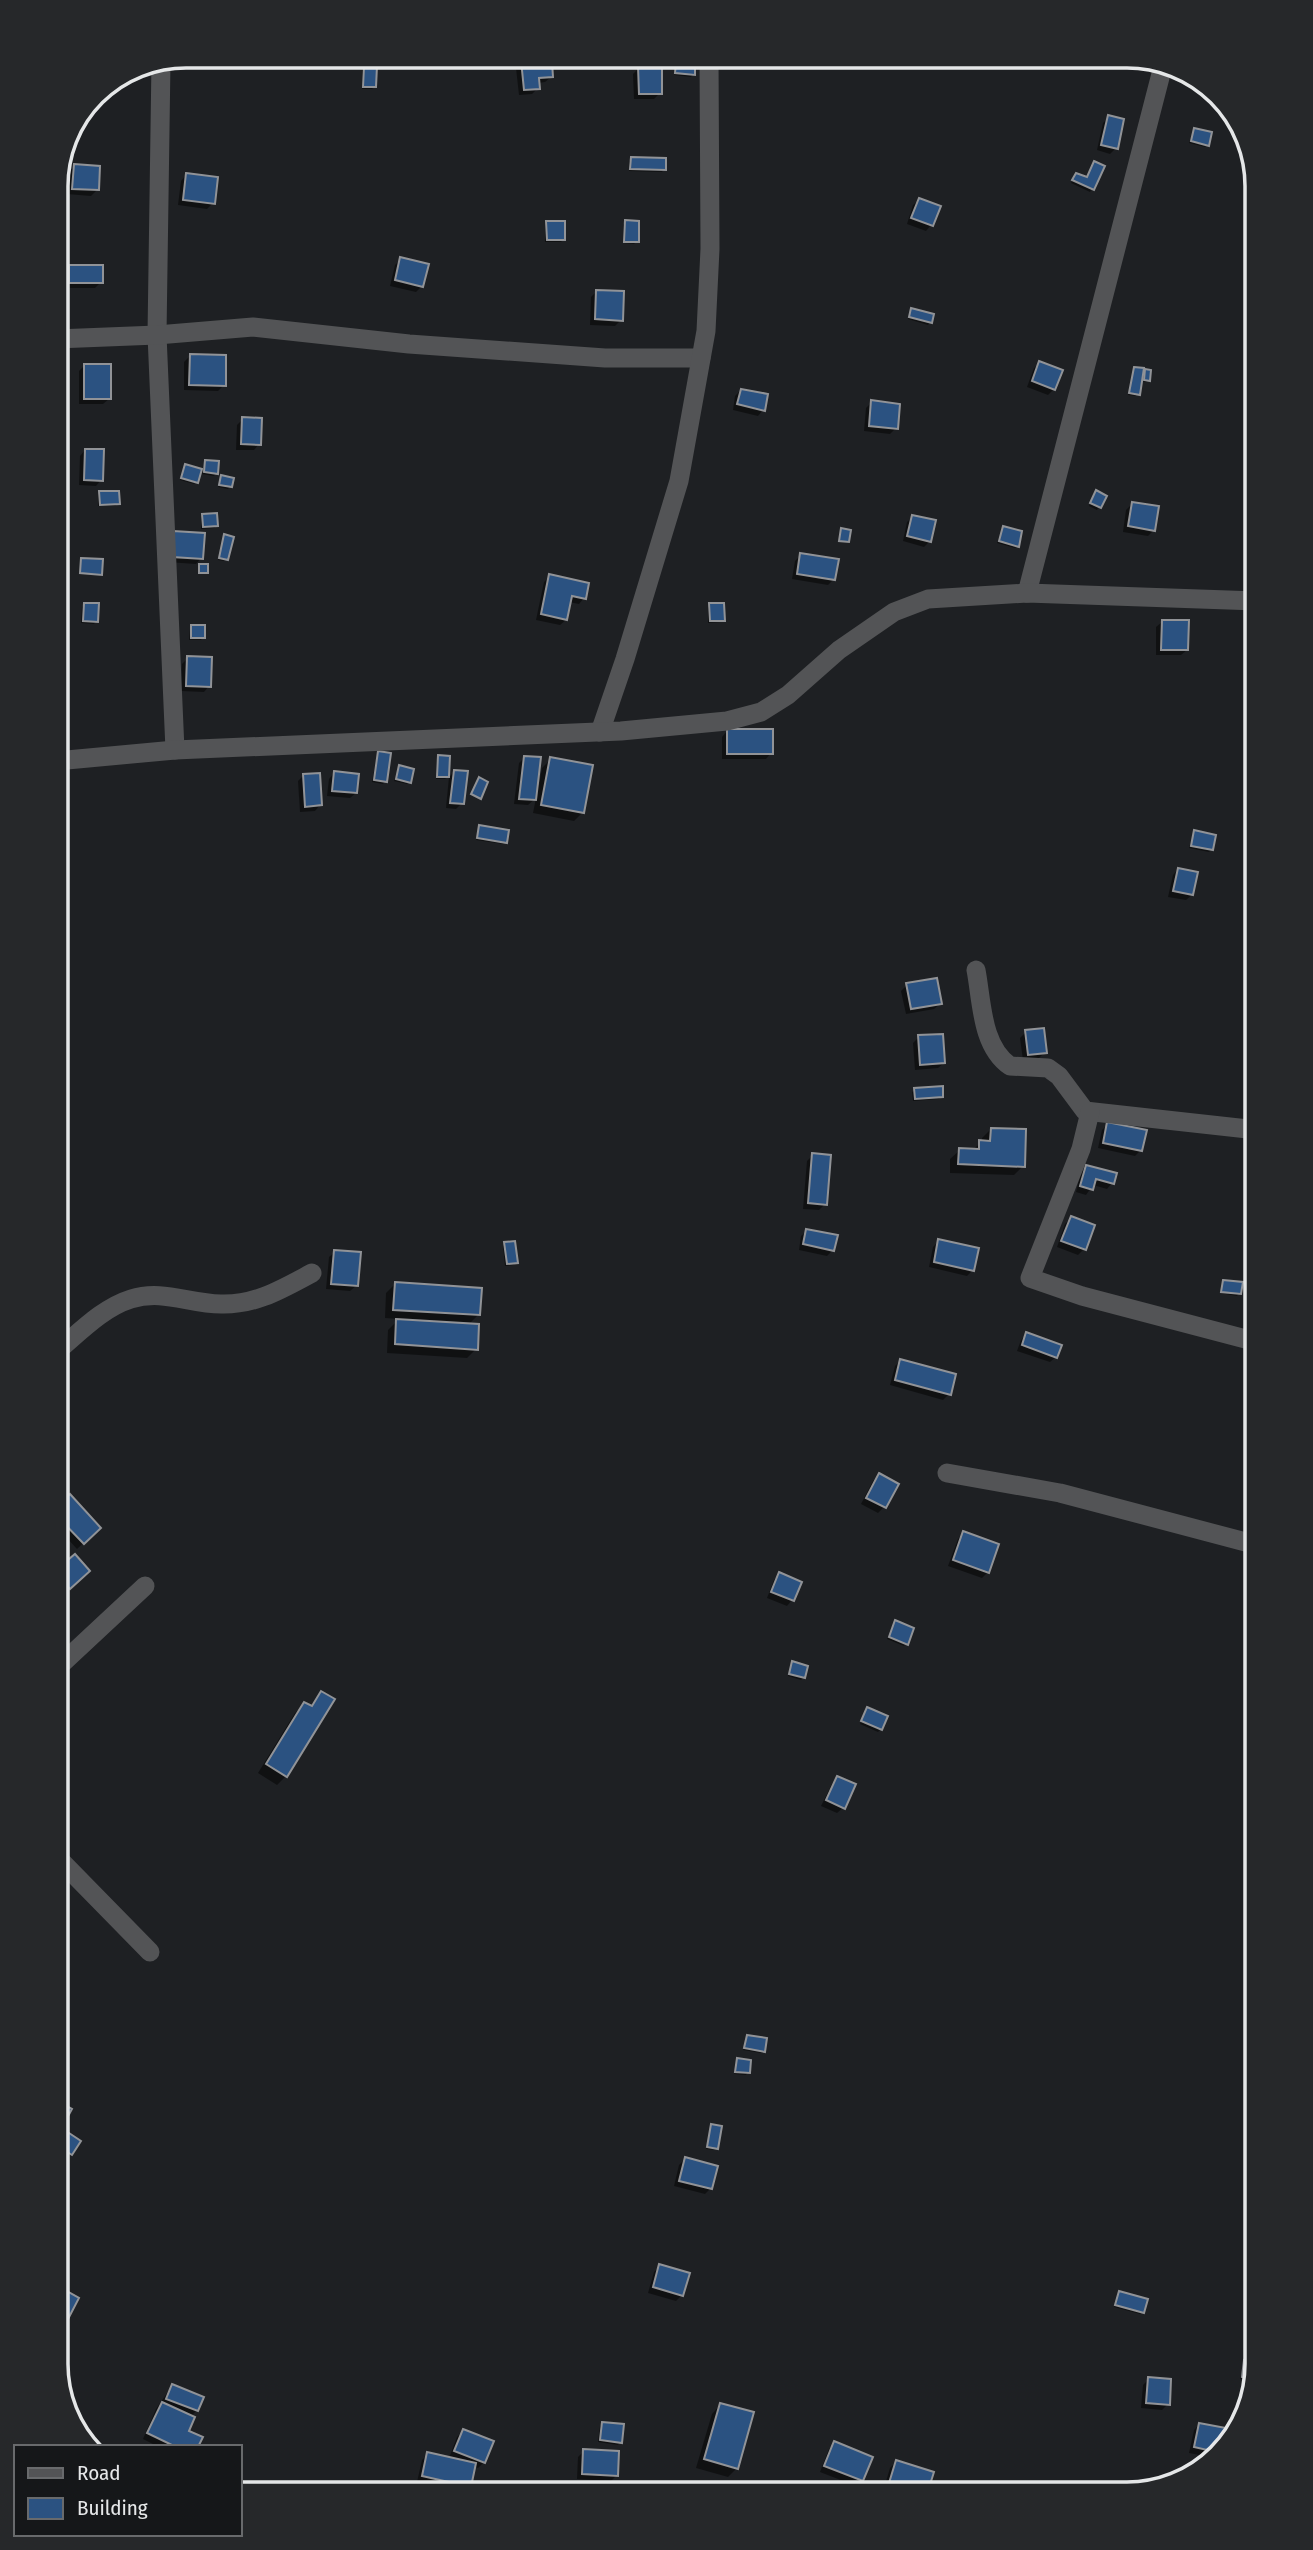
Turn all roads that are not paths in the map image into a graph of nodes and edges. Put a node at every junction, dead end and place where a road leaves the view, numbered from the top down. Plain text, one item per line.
1 (709, 69) edge
2 (161, 71) edge
3 (1161, 73) edge
4 (157, 335) junction
5 (69, 338) edge
6 (701, 358) junction
7 (1027, 593) junction
8 (1245, 601) edge
9 (600, 732) junction
10 (175, 750) junction
11 (69, 760) edge
12 (976, 970) dead end
13 (1090, 1112) junction
14 (1245, 1129) edge
15 (312, 1273) dead end
16 (1245, 1339) edge
17 (68, 1342) edge
18 (947, 1473) dead end
19 (1245, 1542) edge
20 (145, 1586) dead end
21 (68, 1658) edge
22 (68, 1868) edge
23 (150, 1952) dead end

1 - 6 street
2 - 4 street
3 - 7 street
4 - 5 street
4 - 6 street
4 - 10 street
6 - 9 street
7 - 8 street
7 - 9 street
9 - 10 street
10 - 11 street
12 - 13 street
13 - 14 street
13 - 16 street
15 - 17 street
18 - 19 street
20 - 21 street
22 - 23 street

